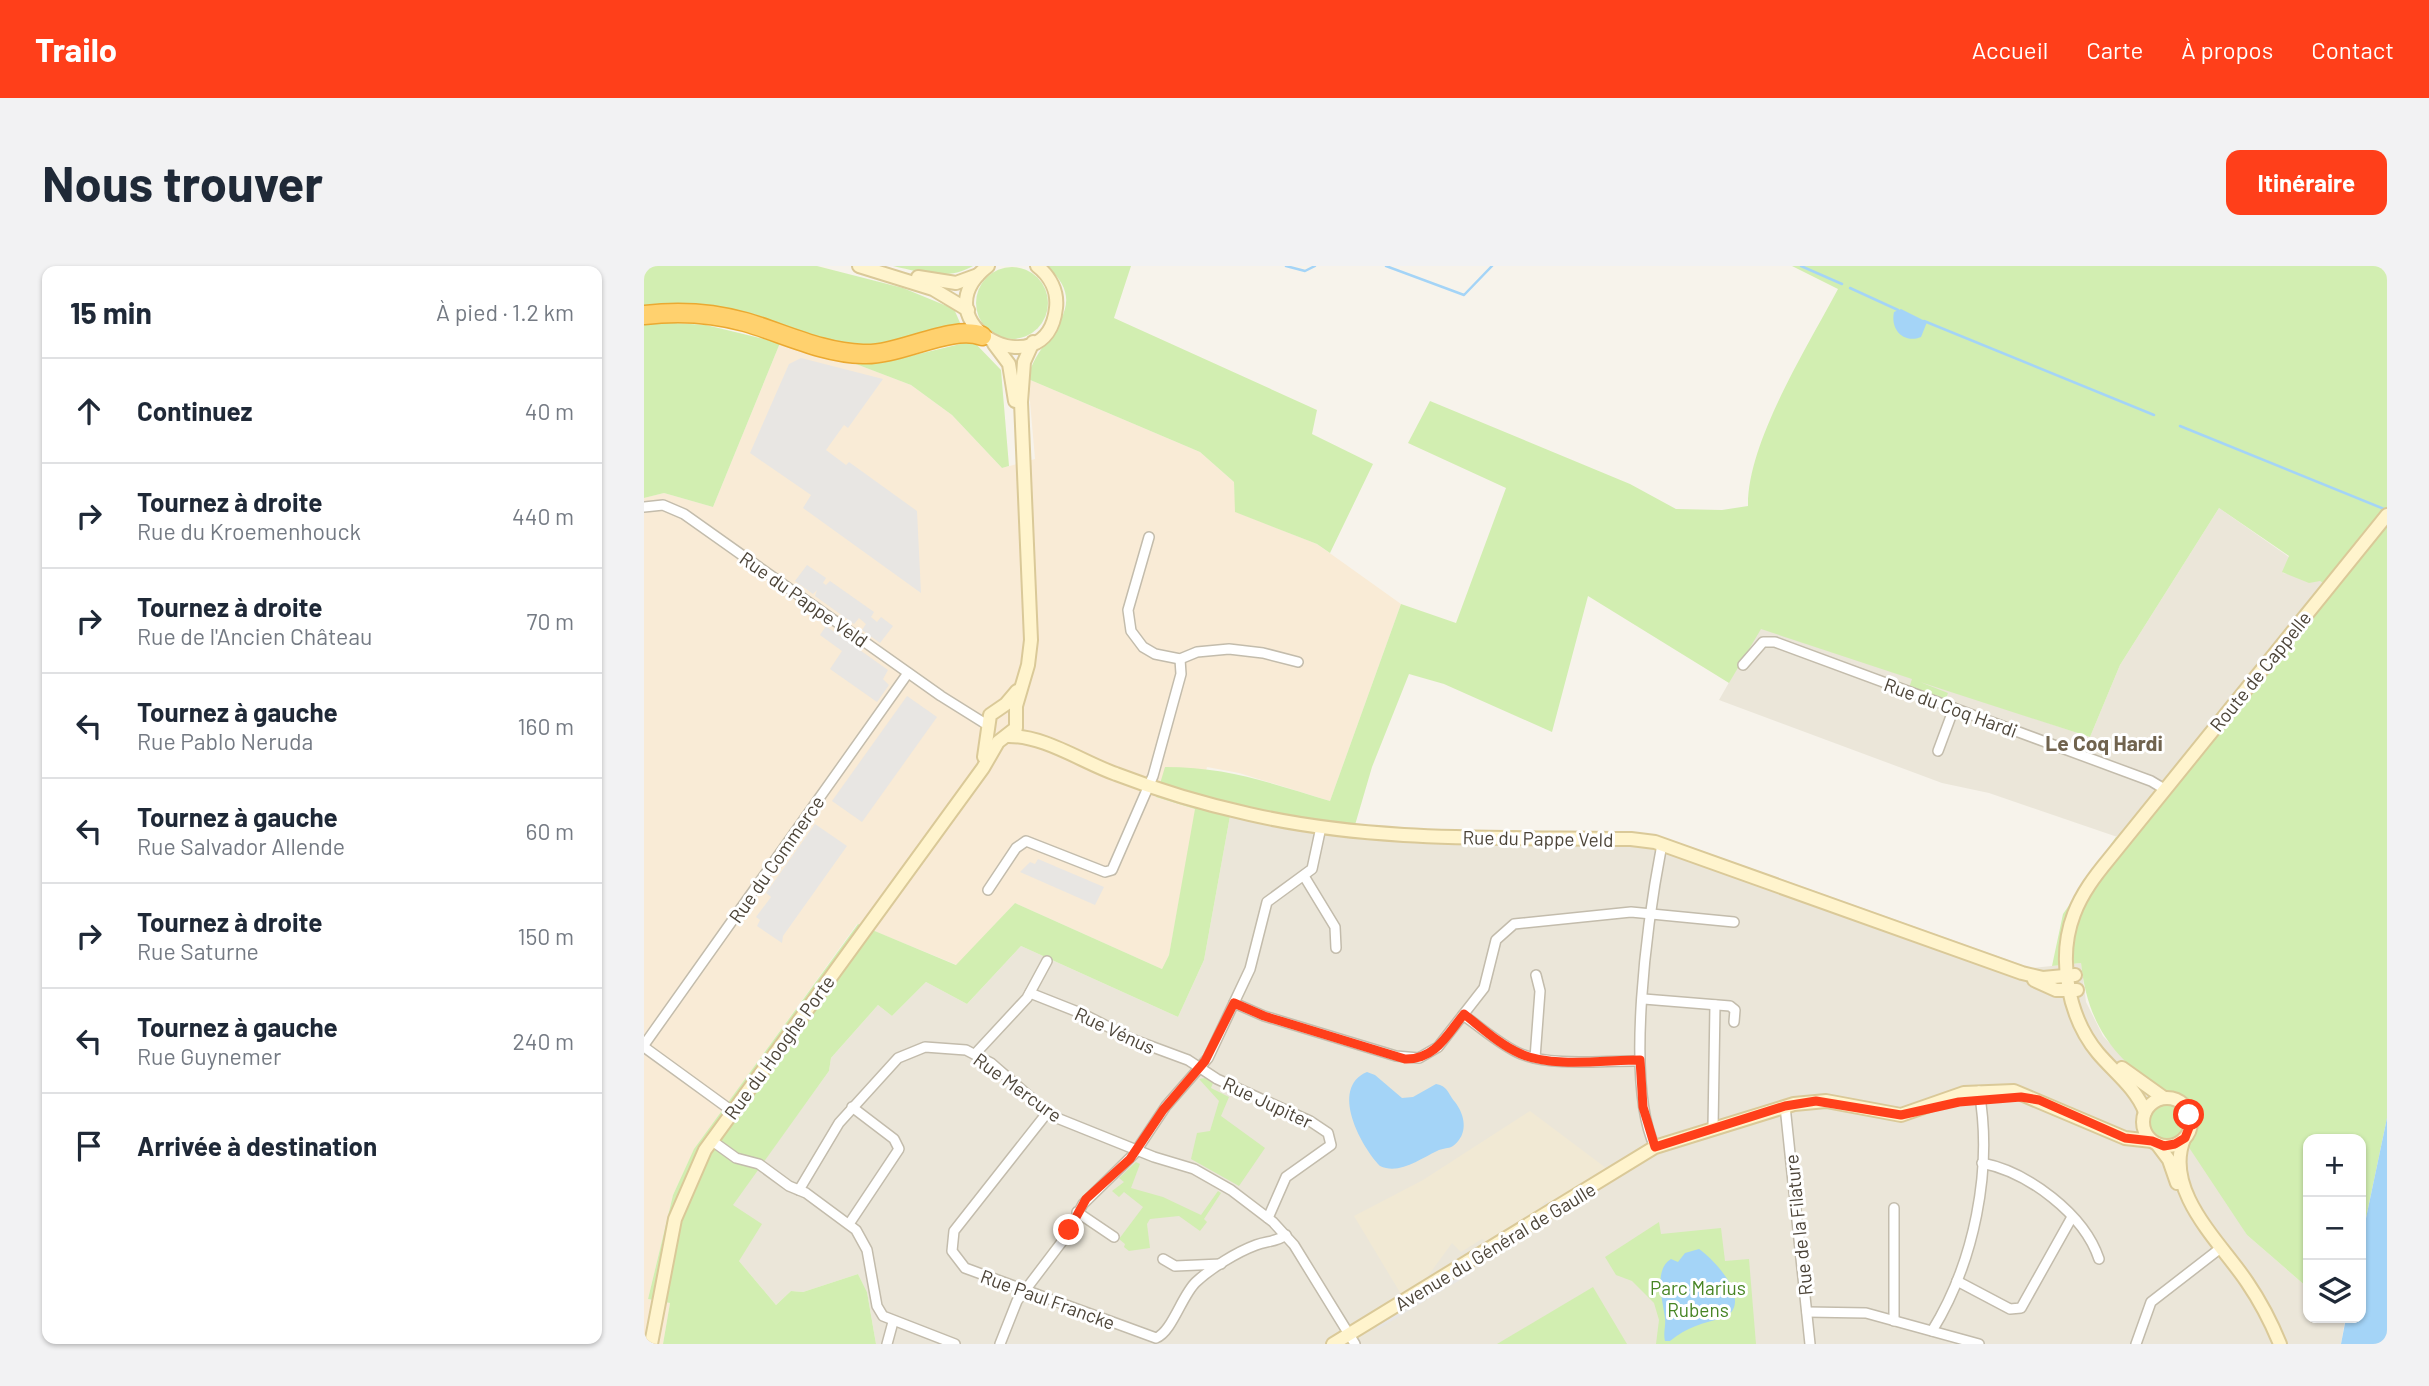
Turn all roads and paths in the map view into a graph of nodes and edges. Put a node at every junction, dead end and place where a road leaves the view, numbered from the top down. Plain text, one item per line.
1 (859, 266) edge
2 (1037, 266) edge
3 (876, 270) junction
4 (983, 271) edge
5 (968, 310) junction
6 (644, 315) edge
7 (988, 340) junction
8 (1033, 342) junction
9 (1021, 450) junction
10 (644, 507) edge
11 (2387, 515) edge
12 (1149, 537) dead end
13 (1180, 659) junction
14 (1298, 662) dead end
15 (1743, 665) dead end
16 (1027, 672) junction
17 (908, 673) junction
18 (959, 707) junction
19 (1954, 708) junction
20 (998, 709) junction
21 (1016, 719) junction
22 (989, 727) junction
23 (1005, 736) junction
24 (1045, 744) junction
25 (1938, 751) dead end
26 (972, 781) junction
27 (1149, 786) junction
28 (2165, 790) junction
29 (1321, 827) junction
30 (1662, 844) junction
31 (1304, 876) junction
32 (988, 890) dead end
33 (1651, 914) junction
34 (1734, 922) dead end
35 (1336, 948) dead end
36 (1047, 961) dead end
37 (2022, 973) junction
38 (1536, 975) dead end
39 (2071, 975) junction
40 (2073, 990) junction
41 (1030, 993) junction
42 (1644, 999) junction
43 (1234, 1003) junction
44 (1715, 1005) junction
45 (1464, 1014) junction
46 (1734, 1022) dead end
47 (644, 1046) edge
48 (975, 1054) junction
49 (1535, 1058) junction
50 (1640, 1060) junction
51 (1200, 1068) junction
52 (1979, 1095) junction
53 (2164, 1098) junction
54 (1785, 1106) junction
55 (852, 1107) junction
56 (732, 1111) junction
57 (1047, 1113) junction
58 (2144, 1117) junction
59 (1713, 1128) junction
60 (2105, 1128) junction
61 (711, 1139) junction
62 (2184, 1139) junction
63 (2155, 1143) junction
64 (1655, 1147) junction
65 (1137, 1150) junction
66 (1982, 1163) junction
67 (799, 1190) junction
68 (1894, 1208) dead end
69 (1077, 1212) junction
70 (2072, 1217) junction
71 (1268, 1218) junction
72 (849, 1224) junction
73 (2206, 1227) junction
74 (1286, 1235) junction
75 (1114, 1237) dead end
76 (2222, 1247) junction
77 (1163, 1259) dead end
78 (2099, 1259) dead end
79 (1223, 1264) junction
80 (1957, 1281) junction
81 (1024, 1290) junction
82 (1807, 1312) junction
83 (1895, 1321) junction
84 (892, 1322) junction
85 (1933, 1331) junction
86 (1352, 1339) edge
87 (651, 1344) edge
88 (887, 1344) edge
89 (955, 1344) edge
90 (1000, 1344) edge
91 (1333, 1344) edge
92 (1810, 1344) edge
93 (1979, 1344) edge
94 (2136, 1344) edge
95 (2280, 1344) edge

1 - 3 street
2 - 8 street
3 - 4 street
3 - 5 street
4 - 5 street
5 - 7 street
6 - 7 highway
7 - 8 street
7 - 9 street
8 - 9 street
9 - 16 street
10 - 17 street, Rue du Pappe Veld
11 - 28 street, Route de Cappelle
12 - 13 street
13 - 14 street
13 - 27 street
15 - 19 street, Rue du Coq Hardi
16 - 20 street
16 - 21 street
17 - 18 street, Rue du Pappe Veld
17 - 47 street, Rue du Commerce
18 - 20 street, Rue du Pappe Veld
18 - 22 street, Rue du Pappe Veld
19 - 25 street
19 - 28 street, Rue du Coq Hardi
20 - 21 street
20 - 22 street
21 - 23 street
21 - 24 street, Rue du Pappe Veld
22 - 23 street
22 - 26 street, Rue du Hooghe Porte
23 - 24 street, Rue du Pappe Veld
23 - 26 street, Rue du Hooghe Porte
24 - 27 street, Rue du Pappe Veld
26 - 56 street, Rue du Hooghe Porte
27 - 29 street, Rue du Pappe Veld
27 - 32 street
28 - 39 street, Route de Cappelle
29 - 30 street, Rue du Pappe Veld
29 - 31 street
30 - 33 street
30 - 37 street, Rue du Pappe Veld
31 - 35 street
31 - 43 street
33 - 34 street
33 - 42 street
33 - 45 street
36 - 41 street
37 - 39 street, Rue du Pappe Veld
37 - 40 street, Rue du Pappe Veld
38 - 49 street
39 - 40 street, Route de Cappelle
40 - 53 street
40 - 58 street
41 - 48 street
41 - 51 street, Rue Vénus
42 - 44 street
42 - 50 street
43 - 45 street
43 - 51 street
44 - 46 street
44 - 59 street
45 - 49 street
47 - 56 street
48 - 55 street, Rue Mercure
48 - 57 street, Rue Mercure
49 - 50 street
50 - 64 street
51 - 65 street
51 - 71 street, Rue Jupiter
52 - 54 street, Avenue du Général de Gaulle
52 - 60 street, Avenue du Général de Gaulle
52 - 66 street
53 - 58 street
53 - 62 street
54 - 59 street, Avenue du Général de Gaulle
54 - 82 street, Rue de la Filature
55 - 67 street, Rue Mercure
55 - 72 street
56 - 61 street, Rue du Hooghe Porte
57 - 65 street, Rue Mercure
57 - 81 street, Rue Paul Francke
58 - 60 street
58 - 63 street
59 - 64 street, Avenue du Général de Gaulle
60 - 63 street, Avenue du Général de Gaulle
61 - 67 street
61 - 87 street, Rue du Hooghe Porte
62 - 63 street
62 - 73 street
63 - 73 street
64 - 86 street, Avenue du Général de Gaulle
65 - 69 street
65 - 71 street, Rue Mercure
66 - 70 street
66 - 80 street
67 - 72 street
68 - 83 street
69 - 75 street
69 - 81 street
70 - 78 street
70 - 80 street
71 - 74 street, Rue Mercure
72 - 84 street
73 - 76 street
74 - 79 street
74 - 86 street, Rue Mercure
76 - 94 street
76 - 95 street
77 - 79 street
79 - 81 street, Rue Paul Francke
80 - 85 street
81 - 90 street
82 - 83 street
82 - 92 street, Rue de la Filature
83 - 85 street
84 - 88 street
84 - 89 street
85 - 93 street
86 - 91 street, Avenue du Général de Gaulle

